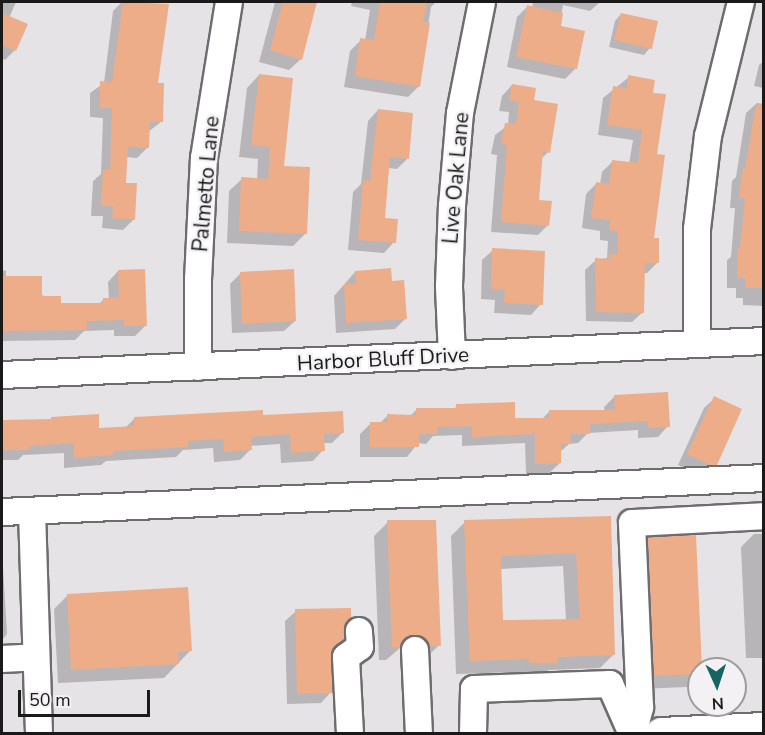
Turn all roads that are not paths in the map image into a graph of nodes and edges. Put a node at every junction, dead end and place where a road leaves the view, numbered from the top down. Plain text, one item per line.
1 (229, 2) edge
2 (482, 2) edge
3 (741, 2) edge
4 (764, 342) edge
5 (697, 344) junction
6 (452, 356) junction
7 (198, 367) junction
8 (2, 375) edge
9 (764, 478) edge
10 (32, 511) junction
11 (2, 512) edge
12 (764, 516) edge
13 (359, 631) dead end
14 (415, 650) dead end
15 (36, 657) junction
16 (2, 659) edge
17 (764, 729) edge
18 (39, 734) edge
19 (350, 734) edge
20 (419, 734) edge
21 (473, 734) edge
22 (633, 734) edge
23 (661, 734) edge

1 - 7 street, Palmetto Lane
2 - 6 street, Live Oak Lane
3 - 5 street
4 - 5 street, Harbor Bluff Drive
5 - 6 street, Harbor Bluff Drive
6 - 7 street, Harbor Bluff Drive
7 - 8 street, Harbor Bluff Drive
9 - 10 street
10 - 11 street
10 - 15 street
12 - 22 street
13 - 19 street
14 - 20 street
15 - 16 street
15 - 18 street
17 - 23 main road
21 - 22 street

